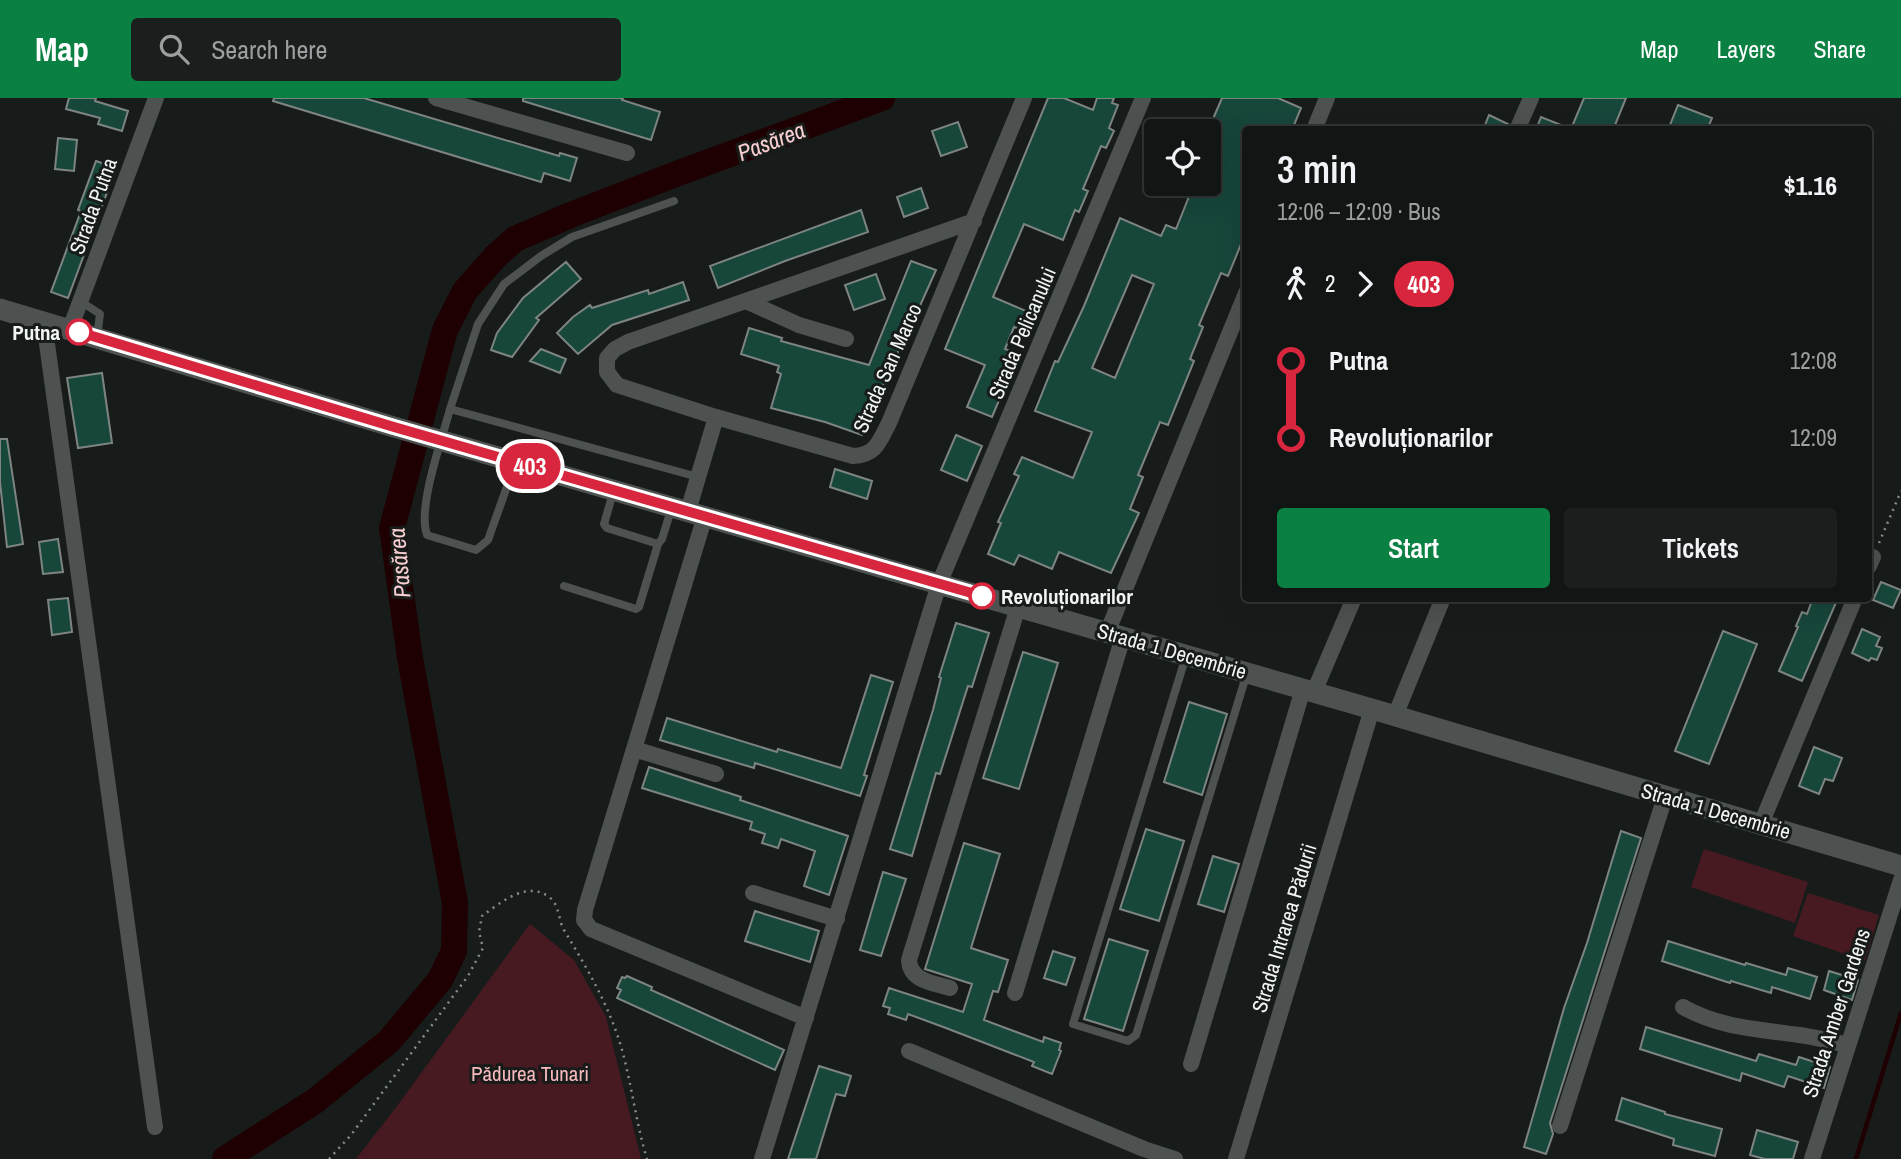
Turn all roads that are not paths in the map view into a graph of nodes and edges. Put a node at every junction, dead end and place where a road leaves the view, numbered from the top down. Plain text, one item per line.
1 (436, 98) edge
2 (1024, 98) edge
3 (1143, 98) edge
4 (1327, 98) edge
5 (1531, 98) edge
6 (151, 99) edge
7 (1316, 126) edge
8 (1519, 126) edge
9 (627, 153) dead end
10 (674, 201) dead end
11 (974, 221) junction
12 (80, 301) junction
13 (748, 302) junction
14 (1242, 303) edge
15 (0, 309) edge
16 (44, 322) junction
17 (70, 329) junction
18 (97, 337) junction
19 (846, 339) dead end
20 (450, 409) junction
21 (716, 417) junction
22 (442, 440) junction
23 (516, 461) junction
24 (698, 477) junction
25 (614, 490) junction
26 (689, 511) junction
27 (658, 544) junction
28 (939, 583) junction
29 (564, 586) dead end
30 (1352, 602) edge
31 (1441, 602) edge
32 (1853, 602) edge
33 (1018, 607) junction
34 (1115, 635) junction
35 (1186, 656) junction
36 (1247, 673) junction
37 (1308, 691) junction
38 (1372, 709) junction
39 (1395, 716) junction
40 (634, 749) junction
41 (716, 774) dead end
42 (1665, 797) junction
43 (1761, 824) junction
44 (1901, 866) edge
45 (1901, 880) edge
46 (752, 893) dead end
47 (837, 919) junction
48 (950, 988) dead end
49 (1015, 993) dead end
50 (1683, 1007) dead end
51 (806, 1018) junction
52 (1847, 1045) junction
53 (909, 1051) dead end
54 (1191, 1064) dead end
55 (1560, 1126) dead end
56 (155, 1127) dead end
57 (762, 1159) edge
58 (1175, 1159) edge
59 (1236, 1159) edge
60 (1812, 1159) edge

1 - 9 street
2 - 11 street, Strada San Marco
3 - 28 street, Strada Pelicanului
4 - 7 street
5 - 8 street
6 - 12 street, Strada Putna
10 - 20 lane
11 - 13 street
11 - 21 street, Strada San Marco
12 - 17 street, Strada Putna
12 - 18 lane
13 - 19 street
13 - 21 street
14 - 34 street
15 - 16 main road, Strada 1 Decembrie
16 - 17 main road, Strada 1 Decembrie
16 - 56 street
17 - 18 main road, Strada 1 Decembrie
18 - 22 main road, Strada 1 Decembrie
20 - 22 lane
20 - 24 lane
21 - 24 street
22 - 23 main road, Strada 1 Decembrie
22 - 23 lane
23 - 25 main road, Strada 1 Decembrie
24 - 26 street
25 - 26 main road, Strada 1 Decembrie
25 - 27 lane
26 - 27 lane
26 - 28 main road, Strada 1 Decembrie
26 - 40 street
27 - 29 lane
28 - 33 main road, Strada 1 Decembrie
28 - 47 street, Strada Pelicanului
30 - 37 street
31 - 39 street
32 - 43 street
33 - 34 main road, Strada 1 Decembrie
33 - 48 street
34 - 35 main road, Strada 1 Decembrie
34 - 49 street
35 - 36 main road, Strada 1 Decembrie
35 - 36 lane
36 - 37 main road, Strada 1 Decembrie
37 - 38 main road, Strada 1 Decembrie
37 - 54 street
38 - 39 main road, Strada 1 Decembrie
38 - 59 street, Strada Intrarea Pădurii
39 - 42 main road, Strada 1 Decembrie
40 - 41 street
40 - 51 street
42 - 43 main road, Strada 1 Decembrie
42 - 55 street
43 - 44 main road, Strada 1 Decembrie
45 - 52 street, Strada Amber Gardens
46 - 47 street
47 - 51 street, Strada Pelicanului
50 - 52 street
51 - 57 street, Strada Pelicanului
52 - 60 street, Strada Amber Gardens
53 - 58 street

